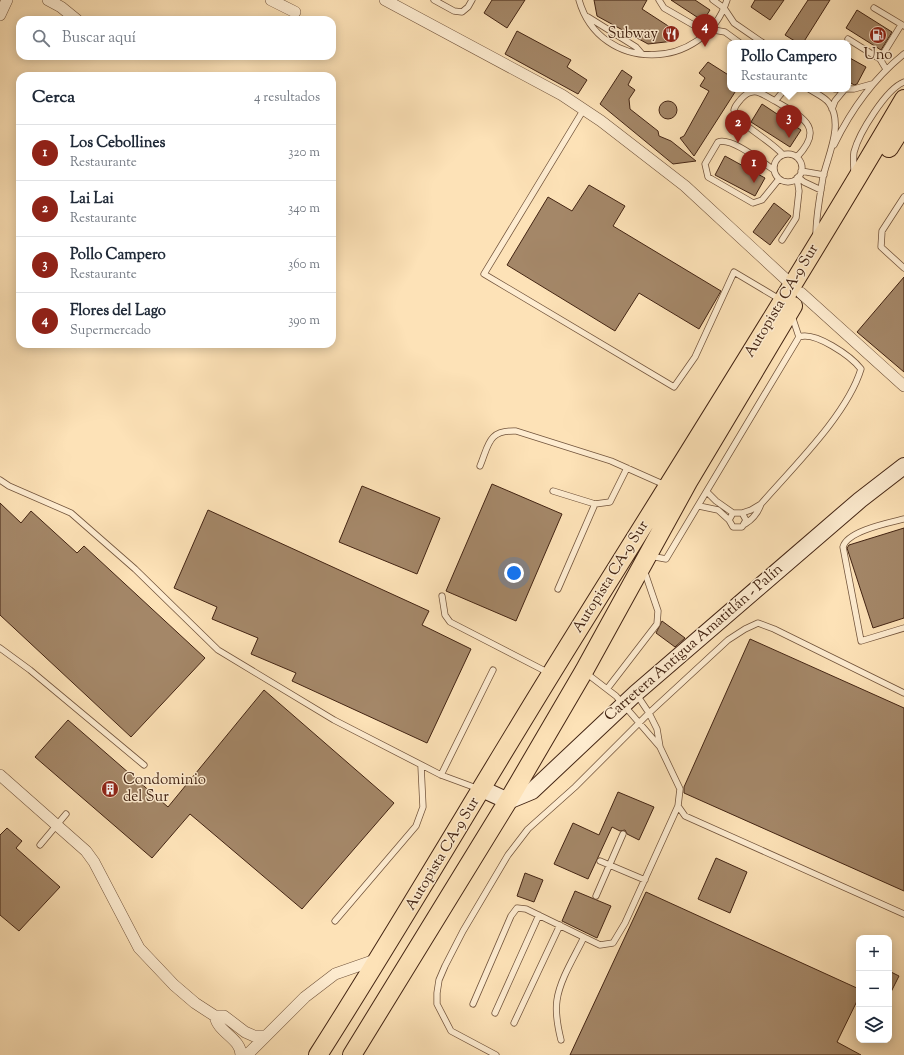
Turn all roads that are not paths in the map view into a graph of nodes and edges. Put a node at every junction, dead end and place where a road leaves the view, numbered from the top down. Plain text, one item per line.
1 (7, 0) edge
2 (48, 0) edge
3 (271, 0) edge
4 (385, 0) edge
5 (434, 0) edge
6 (472, 0) edge
7 (579, 0) edge
8 (659, 0) edge
9 (713, 0) edge
10 (726, 0) edge
11 (63, 4) edge
12 (724, 8) junction
13 (874, 8) dead end
14 (295, 12) dead end
15 (0, 15) edge
16 (74, 16) edge
17 (586, 16) junction
18 (902, 26) edge
19 (711, 29) junction
20 (848, 38) dead end
21 (736, 40) edge
22 (759, 40) edge
23 (642, 54) junction
24 (904, 54) edge
25 (880, 59) junction
26 (886, 69) junction
27 (904, 82) edge
28 (872, 84) junction
29 (851, 88) edge
30 (748, 92) edge
31 (756, 92) edge
32 (782, 92) edge
33 (814, 92) edge
34 (842, 92) edge
35 (904, 99) edge
36 (775, 101) junction
37 (832, 109) junction
38 (584, 110) junction
39 (903, 128) edge
40 (831, 151) junction
41 (783, 155) junction
42 (797, 158) junction
43 (774, 170) junction
44 (801, 171) junction
45 (824, 175) junction
46 (779, 178) junction
47 (798, 178) junction
48 (854, 184) junction
49 (821, 190) junction
50 (903, 199) edge
51 (782, 240) dead end
52 (816, 244) junction
53 (904, 268) edge
54 (796, 289) junction
55 (786, 306) junction
56 (799, 337) junction
57 (904, 386) edge
58 (480, 466) dead end
59 (904, 466) edge
60 (627, 468) junction
61 (0, 480) edge
62 (667, 486) junction
63 (553, 491) dead end
64 (707, 492) junction
65 (594, 504) junction
66 (761, 504) junction
67 (698, 506) junction
68 (733, 513) junction
69 (742, 513) junction
70 (904, 519) edge
71 (729, 520) junction
72 (745, 524) junction
73 (645, 561) junction
74 (558, 589) dead end
75 (442, 596) dead end
76 (904, 628) edge
77 (0, 648) edge
78 (493, 670) dead end
79 (584, 671) junction
80 (551, 674) junction
81 (607, 688) junction
82 (636, 693) junction
83 (904, 693) edge
84 (623, 704) junction
85 (649, 712) junction
86 (638, 723) junction
87 (660, 747) junction
88 (144, 765) dead end
89 (421, 766) junction
90 (0, 775) edge
91 (441, 776) junction
92 (482, 789) junction
93 (508, 801) junction
94 (678, 806) junction
95 (66, 814) dead end
96 (57, 825) junction
97 (623, 834) dead end
98 (40, 845) dead end
99 (600, 861) dead end
100 (609, 865) junction
101 (645, 880) junction
102 (596, 896) dead end
103 (904, 914) edge
104 (539, 915) junction
105 (334, 922) dead end
106 (560, 925) junction
107 (584, 937) junction
108 (380, 958) junction
109 (473, 1004) dead end
110 (495, 1014) dead end
111 (215, 1016) junction
112 (514, 1023) dead end
113 (266, 1036) junction
114 (561, 1040) dead end
115 (241, 1055) edge
116 (247, 1055) edge
117 (318, 1055) edge
118 (352, 1055) edge
119 (496, 1055) edge

1 - 15 street
2 - 11 street
3 - 14 street
4 - 38 street
5 - 6 lane
7 - 17 lane
8 - 19 lane
9 - 12 lane
10 - 12 lane
11 - 16 street
12 - 19 lane
12 - 22 lane
13 - 18 lane
17 - 23 lane
17 - 23 lane
18 - 25 lane
19 - 21 lane
19 - 23 lane
20 - 25 lane
24 - 26 lane
25 - 26 lane
26 - 28 lane
27 - 48 lane
28 - 29 lane
28 - 40 lane
30 - 41 lane
31 - 36 lane
32 - 36 lane
33 - 37 lane
34 - 37 lane
35 - 48 highway, Autopista CA-9 Sur
36 - 42 lane
37 - 40 lane
38 - 54 street
38 - 55 lane
39 - 54 highway, Autopista CA-9 Sur
40 - 45 lane
41 - 42 lane
41 - 43 lane
42 - 44 lane
43 - 46 lane
43 - 46 lane
44 - 45 lane
44 - 47 lane
45 - 49 lane
46 - 47 lane
47 - 49 lane
47 - 51 lane
48 - 52 highway, Autopista CA-9 Sur
49 - 52 lane
50 - 53 lane
52 - 54 highway, Autopista CA-9 Sur
54 - 55 highway, Autopista CA-9 Sur
54 - 57 street
55 - 56 lane
55 - 62 highway, Autopista CA-9 Sur
55 - 73 highway, Autopista CA-9 Sur
56 - 64 lane
56 - 66 lane
58 - 60 lane
59 - 82 main road, Carretera Antigua Amatitlán - Palín
60 - 62 lane
60 - 65 lane
61 - 89 lane
62 - 80 highway, Autopista CA-9 Sur
63 - 65 lane
64 - 67 lane
64 - 68 lane
65 - 74 lane
66 - 69 lane
66 - 72 lane
67 - 71 lane
67 - 73 lane
68 - 69 lane
68 - 71 lane
69 - 72 lane
70 - 76 lane
71 - 72 lane
73 - 79 highway, Autopista CA-9 Sur
73 - 81 lane
75 - 80 lane
77 - 88 lane
78 - 91 lane
79 - 81 lane
79 - 93 highway, Autopista CA-9 Sur
80 - 92 highway, Autopista CA-9 Sur
81 - 84 lane
82 - 84 main road, Carretera Antigua Amatitlán - Palín
82 - 85 lane
83 - 85 lane
84 - 86 lane
84 - 93 main road, Carretera Antigua Amatitlán - Palín
85 - 86 lane
85 - 87 lane
86 - 87 lane
86 - 119 lane
87 - 94 lane
89 - 91 lane
89 - 105 lane
90 - 96 street
91 - 92 lane
92 - 93 main road
92 - 108 highway, Autopista CA-9 Sur
93 - 118 highway, Autopista CA-9 Sur
94 - 101 lane
94 - 103 lane
95 - 96 lane
96 - 98 lane
96 - 111 street
97 - 100 lane
99 - 100 lane
100 - 101 lane
100 - 102 lane
101 - 107 lane
104 - 106 lane
104 - 109 lane
104 - 110 lane
106 - 107 lane
106 - 112 lane
107 - 114 lane
108 - 113 street
108 - 117 highway, Autopista CA-9 Sur
111 - 113 street
111 - 115 street
113 - 116 street

